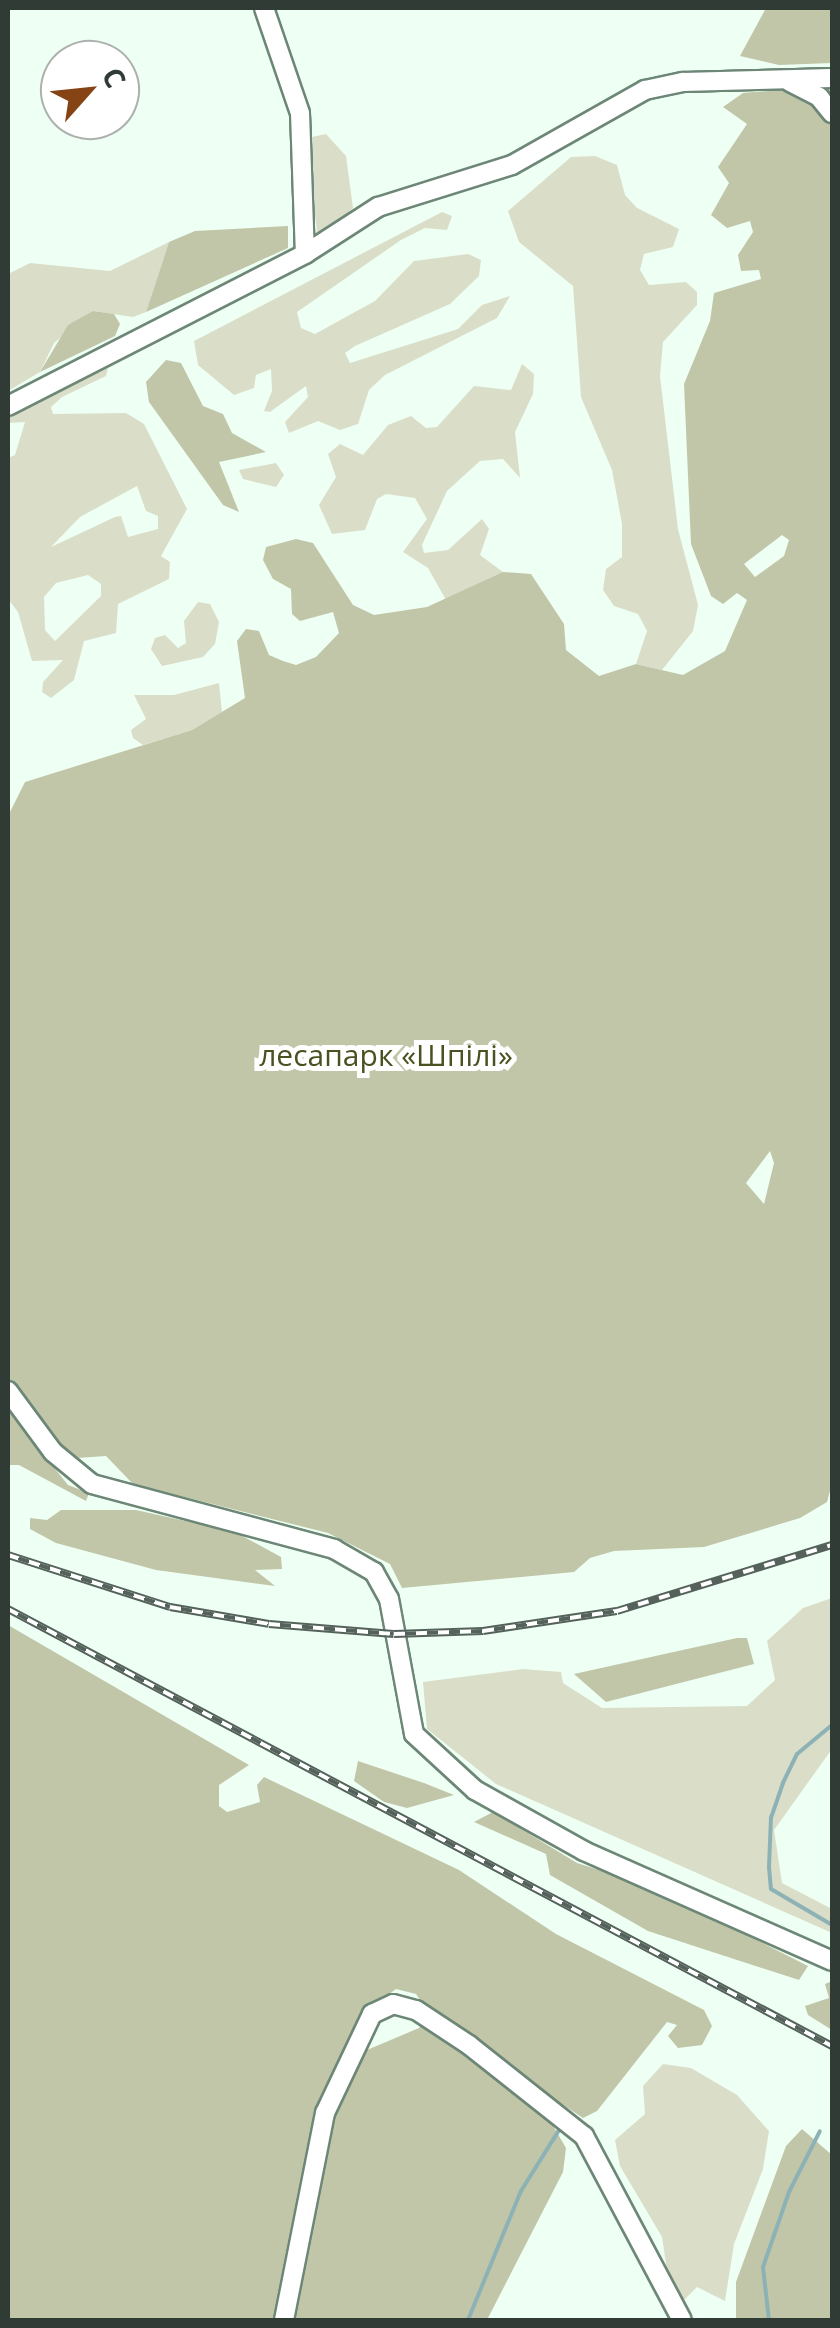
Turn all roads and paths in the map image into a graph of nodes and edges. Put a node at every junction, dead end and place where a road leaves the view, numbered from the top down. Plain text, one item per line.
1 (264, 8) edge
2 (832, 78) edge
3 (790, 82) junction
4 (832, 113) edge
5 (305, 254) junction
6 (8, 406) edge
7 (8, 1391) edge
8 (832, 1961) edge
9 (284, 2320) edge
10 (682, 2320) edge

1 - 5 street
2 - 3 street
3 - 4 street
3 - 5 street
5 - 6 street
7 - 8 street
9 - 10 street

